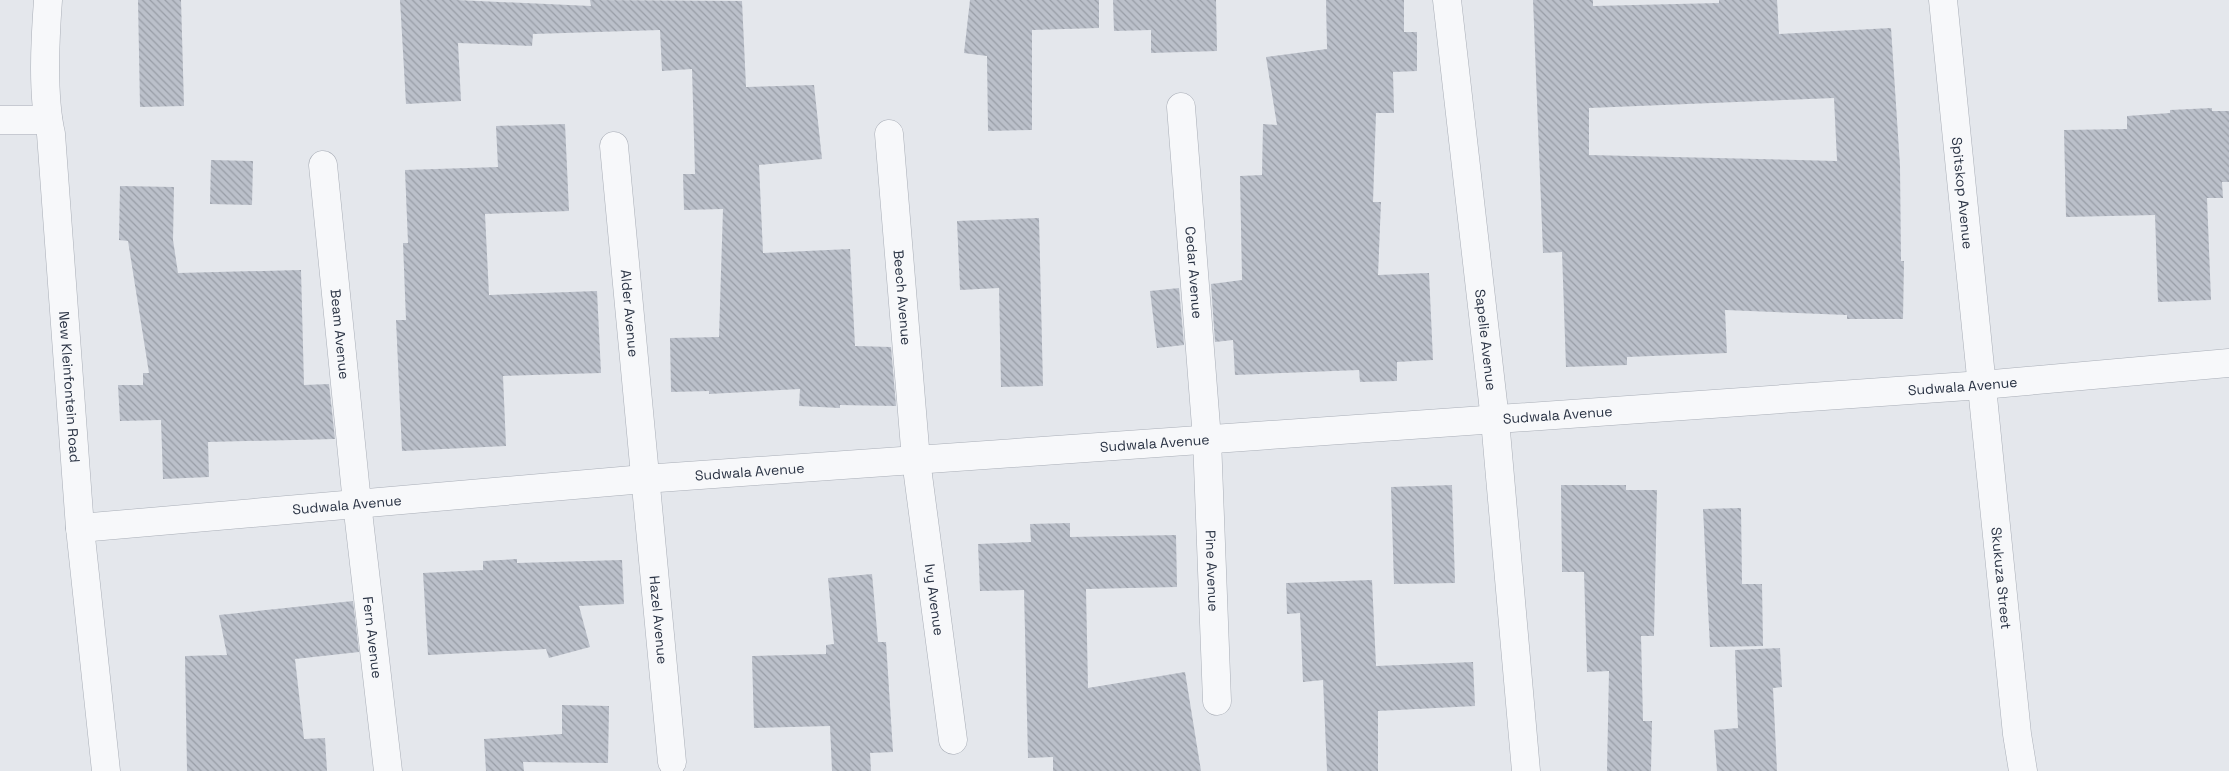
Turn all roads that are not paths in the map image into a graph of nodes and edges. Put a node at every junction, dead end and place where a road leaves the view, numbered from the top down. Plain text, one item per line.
1 (48, 0) edge
2 (1448, 0) edge
3 (1943, 0) edge
4 (1181, 107) dead end
5 (0, 120) edge
6 (48, 120) junction
7 (889, 134) dead end
8 (614, 146) dead end
9 (324, 166) dead end
10 (2229, 363) edge
11 (1982, 386) junction
12 (1495, 420) junction
13 (1207, 440) junction
14 (916, 460) junction
15 (644, 479) junction
16 (357, 503) junction
17 (80, 528) junction
18 (1217, 701) dead end
19 (953, 740) dead end
20 (672, 762) dead end
21 (106, 771) edge
22 (388, 771) edge
23 (1526, 771) edge
24 (2023, 771) edge

1 - 6 street, New Kleinfontein Road
2 - 12 street, Sapelie Avenue
3 - 11 street, Spitskop Avenue
4 - 13 street, Cedar Avenue
5 - 6 street
6 - 17 street, New Kleinfontein Road
7 - 14 street, Beech Avenue
8 - 15 street, Alder Avenue
9 - 16 street, Beam Avenue
10 - 11 street, Sudwala Avenue
11 - 12 street, Sudwala Avenue
11 - 24 street, Skukuza Street
12 - 13 street, Sudwala Avenue
12 - 23 street, Sapelie Avenue
13 - 14 street, Sudwala Avenue
13 - 18 street, Pine Avenue
14 - 15 street, Sudwala Avenue
14 - 19 street, Ivy Avenue
15 - 16 street, Sudwala Avenue
15 - 20 street, Hazel Avenue
16 - 17 street, Sudwala Avenue
16 - 22 street, Fern Avenue
17 - 21 street, New Kleinfontein Road

